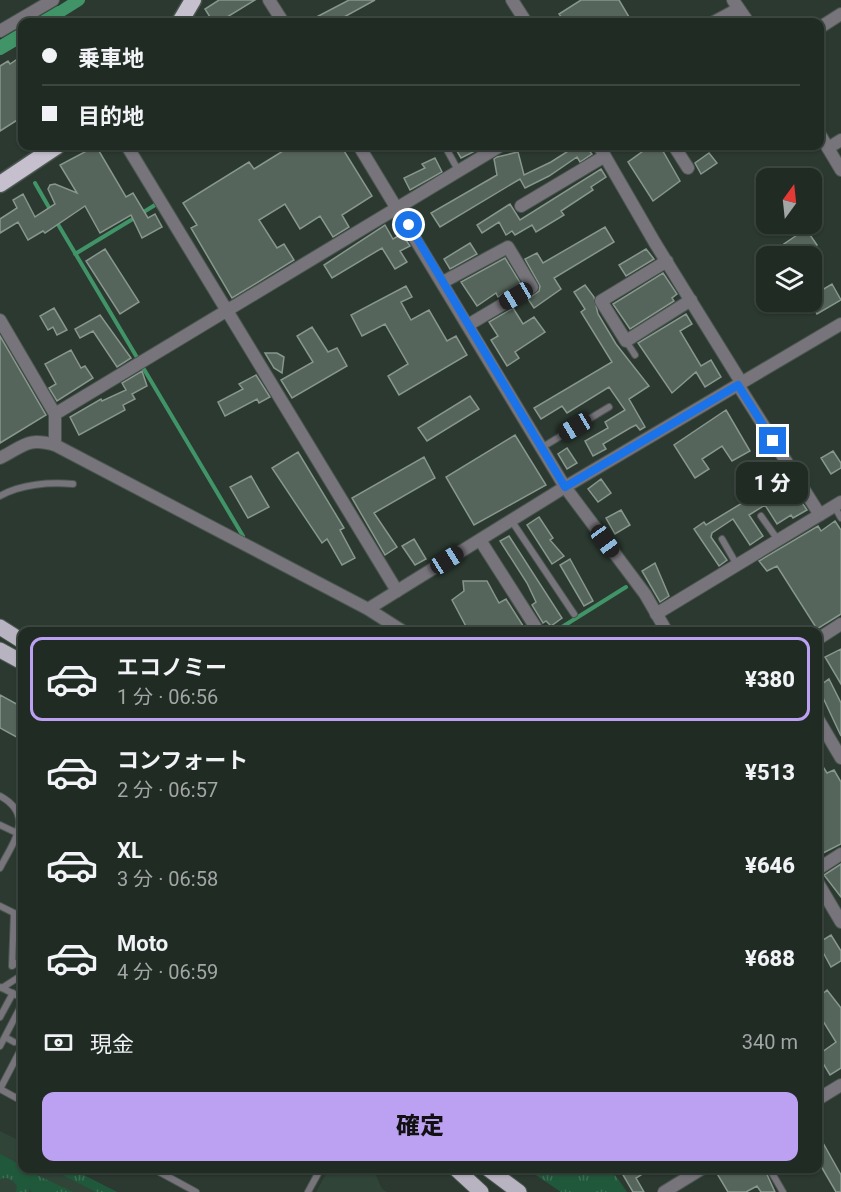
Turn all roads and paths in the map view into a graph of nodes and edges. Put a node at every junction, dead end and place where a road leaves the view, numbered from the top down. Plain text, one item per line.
1 (53, 0) edge
2 (193, 0) edge
3 (269, 0) edge
4 (512, 0) edge
5 (736, 4) edge
6 (841, 14) edge
7 (22, 18) edge
8 (182, 18) edge
9 (280, 18) edge
10 (523, 18) edge
11 (719, 18) edge
12 (745, 18) edge
13 (18, 20) edge
14 (824, 25) edge
15 (0, 31) edge
16 (841, 140) edge
17 (824, 141) edge
18 (828, 147) junction
19 (51, 150) edge
20 (129, 150) edge
21 (361, 150) edge
22 (447, 150) dead end
23 (493, 150) edge
24 (677, 150) edge
25 (602, 151) edge
26 (688, 168) dead end
27 (458, 170) junction
28 (841, 170) edge
29 (0, 184) edge
30 (397, 207) junction
31 (521, 207) dead end
32 (667, 261) junction
33 (442, 282) junction
34 (691, 300) junction
35 (228, 310) junction
36 (0, 320) edge
37 (841, 324) edge
38 (468, 325) junction
39 (626, 341) junction
40 (635, 355) dead end
41 (740, 384) junction
42 (609, 407) dead end
43 (55, 414) junction
44 (56, 445) junction
45 (541, 448) junction
46 (0, 458) edge
47 (73, 484) dead end
48 (565, 487) junction
49 (0, 496) edge
50 (838, 504) edge
51 (819, 515) junction
52 (761, 516) dead end
53 (841, 518) edge
54 (511, 520) junction
55 (722, 539) dead end
56 (480, 540) junction
57 (778, 540) junction
58 (737, 565) junction
59 (397, 591) junction
60 (368, 609) junction
61 (574, 614) dead end
62 (656, 614) junction
63 (841, 624) edge
64 (0, 627) edge
65 (396, 627) edge
66 (535, 627) edge
67 (664, 627) edge
68 (822, 636) edge
69 (18, 638) edge
70 (0, 650) edge
71 (18, 660) edge
72 (822, 726) edge
73 (841, 758) edge
74 (0, 796) edge
75 (0, 825) edge
76 (17, 833) junction
77 (3, 854) edge
78 (841, 854) edge
79 (822, 866) edge
80 (0, 868) edge
81 (822, 890) edge
82 (0, 906) edge
83 (14, 913) junction
84 (18, 915) edge
85 (841, 922) edge
86 (18, 962) edge
87 (18, 977) edge
88 (1, 987) edge
89 (13, 993) junction
90 (18, 996) edge
91 (18, 1012) edge
92 (0, 1017) edge
93 (5, 1037) junction
94 (14, 1042) dead end
95 (0, 1046) edge
96 (18, 1055) edge
97 (841, 1085) edge
98 (0, 1089) edge
99 (822, 1097) edge
100 (18, 1099) edge
101 (161, 1173) edge
102 (318, 1173) edge
103 (460, 1173) edge
104 (494, 1173) edge
105 (695, 1173) edge
106 (772, 1173) edge
107 (196, 1192) edge
108 (308, 1192) edge
109 (481, 1192) edge
110 (519, 1192) edge
111 (664, 1192) edge
112 (783, 1192) edge

1 - 7 street
2 - 8 highway
3 - 9 street
4 - 10 street
5 - 11 street
5 - 12 street
6 - 14 street
13 - 15 street
16 - 18 street
17 - 18 street
18 - 28 street
19 - 29 highway
20 - 35 street
21 - 30 street
22 - 27 lane
23 - 27 street
24 - 26 street
25 - 31 street
25 - 32 street
27 - 30 street
30 - 33 street
30 - 35 street
32 - 34 street
32 - 39 street
33 - 38 street
33 - 38 street
34 - 39 street
34 - 41 street
35 - 43 street
35 - 59 street
36 - 43 street
37 - 41 street
38 - 45 street
39 - 40 lane
41 - 48 street
41 - 51 street
42 - 45 lane
43 - 44 street
44 - 46 street
44 - 60 street
45 - 48 street
47 - 49 lane
48 - 54 street
48 - 62 street
50 - 51 street
50 - 53 lane
51 - 57 street
52 - 57 lane
54 - 56 street
54 - 61 lane
55 - 58 lane
56 - 59 street
56 - 66 street
57 - 58 street
58 - 62 street
59 - 60 street
60 - 65 street
62 - 67 street
63 - 68 street
64 - 69 main road
70 - 71 main road
72 - 73 street
74 - 76 lane
75 - 76 lane
76 - 77 lane
77 - 80 lane
78 - 79 street
81 - 85 street
82 - 83 lane
83 - 84 lane
83 - 86 lane
87 - 88 lane
88 - 89 lane
89 - 90 lane
89 - 92 lane
91 - 93 lane
93 - 94 lane
93 - 95 lane
96 - 98 lane
97 - 99 street
98 - 100 lane
101 - 107 lane
102 - 108 lane
103 - 109 main road
104 - 110 main road
105 - 111 street
106 - 112 lane

